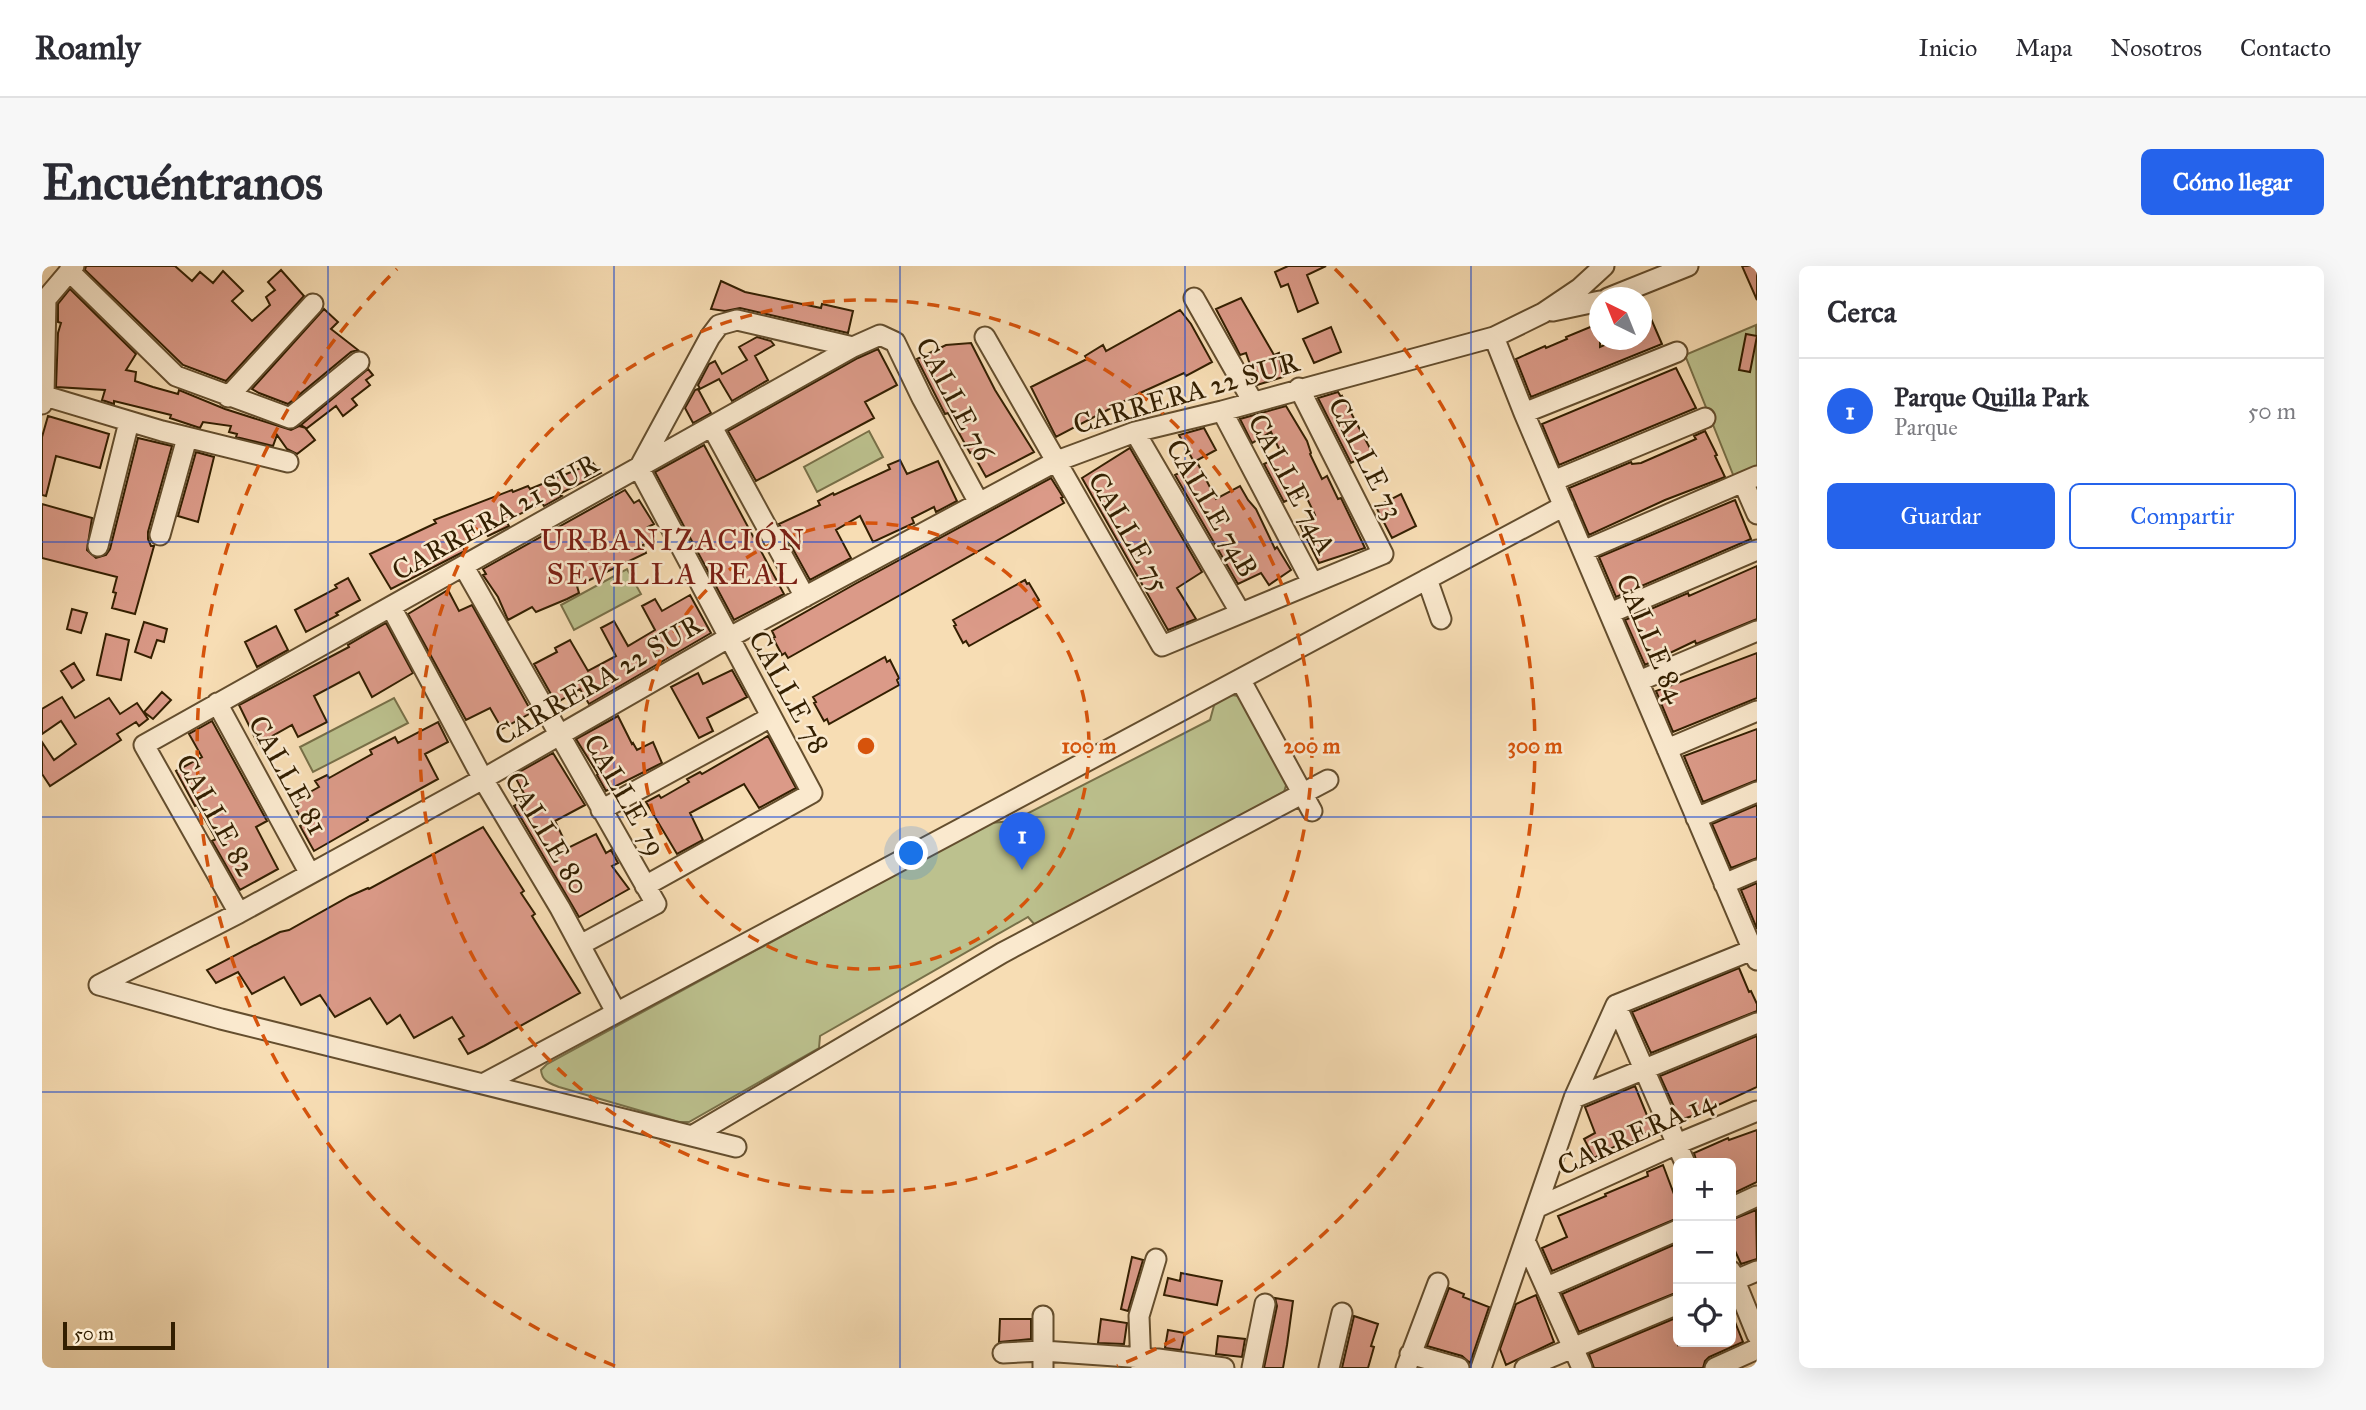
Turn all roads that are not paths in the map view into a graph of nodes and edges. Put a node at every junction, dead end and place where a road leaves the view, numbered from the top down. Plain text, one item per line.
1 (1604, 266) edge
2 (1688, 266) edge
3 (71, 268) edge
4 (1636, 287) edge
5 (1194, 298) dead end
6 (1589, 303) edge
7 (313, 304) dead end
8 (1543, 313) junction
9 (872, 337) joint
10 (985, 337) dead end
11 (1494, 337) junction
12 (853, 347) junction
13 (1677, 352) dead end
14 (359, 362) dead end
15 (1298, 388) junction
16 (228, 397) junction
17 (43, 398) edge
18 (1253, 402) junction
19 (1222, 411) junction
20 (1524, 414) junction
21 (1705, 418) dead end
22 (129, 422) junction
23 (712, 427) junction
24 (1135, 432) junction
25 (187, 438) junction
26 (1057, 461) junction
27 (288, 462) dead end
28 (639, 468) junction
29 (1750, 479) edge
30 (1553, 481) junction
31 (979, 503) junction
32 (1564, 506) junction
33 (1757, 514) edge
34 (160, 534) dead end
35 (98, 546) dead end
36 (1757, 550) edge
37 (1583, 551) junction
38 (464, 567) junction
39 (1427, 579) junction
40 (1312, 582) junction
41 (805, 597) junction
42 (391, 607) junction
43 (1240, 612) junction
44 (1610, 613) junction
45 (1441, 619) dead end
46 (1757, 631) edge
47 (728, 638) junction
48 (1240, 679) junction
49 (1639, 681) junction
50 (217, 703) junction
51 (1757, 711) edge
52 (771, 717) junction
53 (558, 734) junction
54 (144, 745) joint
55 (1667, 749) junction
56 (482, 779) junction
57 (1328, 780) dead end
58 (1757, 792) edge
59 (1307, 802) junction
60 (601, 810) junction
61 (1696, 818) junction
62 (1757, 870) edge
63 (310, 873) junction
64 (1724, 884) junction
65 (645, 886) junction
66 (239, 913) junction
67 (580, 945) junction
68 (1755, 953) edge
69 (1616, 1005) junction
70 (616, 1012) junction
71 (1757, 1023) edge
72 (1645, 1070) junction
73 (483, 1084) junction
74 (1574, 1098) junction
75 (1757, 1111) edge
76 (692, 1136) junction
77 (1677, 1143) junction
78 (736, 1147) dead end
79 (1683, 1158) edge
80 (1757, 1196) edge
81 (1736, 1206) edge
82 (1538, 1207) junction
83 (1673, 1232) edge
84 (1526, 1243) junction
85 (1156, 1259) dead end
86 (1757, 1271) edge
87 (1736, 1277) edge
88 (1438, 1283) dead end
89 (1735, 1284) edge
90 (1547, 1287) junction
91 (1265, 1304) dead end
92 (1673, 1306) edge
93 (1342, 1313) dead end
94 (1043, 1316) dead end
95 (1757, 1335) edge
96 (1574, 1349) junction
97 (1757, 1349) edge
98 (1003, 1353) dead end
99 (1043, 1360) edge
100 (1408, 1361) edge
101 (1142, 1363) edge
102 (1224, 1368) edge
103 (1252, 1368) edge
104 (1329, 1368) edge
105 (1459, 1368) edge
106 (1481, 1368) edge
107 (1525, 1368) edge
108 (1582, 1368) edge
109 (1715, 1368) edge

1 - 8 street
2 - 4 street
3 - 16 street
3 - 17 street
5 - 18 street
6 - 8 street
7 - 16 street
8 - 11 street, CARRERA 22 SUR
9 - 12 street, CARRERA 21 SUR
9 - 31 street, CALLE 76
10 - 26 street, CALLE 75
11 - 15 street, CARRERA 22 SUR
11 - 20 street, CALLE 84
12 - 23 street, CARRERA 21 SUR
12 - 28 street
13 - 20 street
14 - 16 street
15 - 18 street, CARRERA 22 SUR
15 - 40 street, CALLE 73
17 - 22 street
18 - 19 street, CARRERA 22 SUR
19 - 24 street, CARRERA 22 SUR
19 - 40 street, CALLE 74A
20 - 30 street, CALLE 84
21 - 30 street
22 - 25 street
22 - 35 street
23 - 28 street, CARRERA 21 SUR
23 - 41 street
24 - 26 street, CARRERA 22 SUR
24 - 43 street, CALLE 74B
25 - 27 street
25 - 34 street
26 - 31 street, CARRERA 22 SUR
26 - 43 street, CALLE 75
28 - 38 street, CARRERA 21 SUR
28 - 47 street, CALLE 78
29 - 33 street
29 - 37 street
30 - 32 street, CALLE 84
31 - 41 street, CARRERA 22 SUR
32 - 37 street, CALLE 84
32 - 39 street
36 - 44 street
37 - 44 street, CALLE 84
38 - 42 street, CARRERA 21 SUR
38 - 53 street, CALLE 79
39 - 45 street
39 - 48 street
40 - 43 street
41 - 47 street, CARRERA 22 SUR
42 - 50 street, CARRERA 21 SUR
42 - 56 street, CALLE 80
44 - 49 street, CALLE 84
46 - 49 street
47 - 52 street, CALLE 78
47 - 53 street, CARRERA 22 SUR
48 - 59 street
48 - 70 street
49 - 55 street, CALLE 84
50 - 54 street, CARRERA 21 SUR
50 - 63 street, CALLE 81
51 - 55 street
52 - 60 street
52 - 65 street, CALLE 78
53 - 56 street, CARRERA 22 SUR
53 - 60 street, CALLE 79
54 - 66 street, CALLE 82
55 - 61 street, CALLE 84
56 - 63 street, CARRERA 22 SUR
56 - 67 street, CALLE 80
57 - 59 street
58 - 61 street
59 - 76 street
60 - 65 street, CALLE 79
61 - 64 street, CALLE 84
62 - 64 street
63 - 66 street, CARRERA 22 SUR
64 - 68 street, CALLE 84
65 - 67 street, CALLE 79
66 - 73 street, CARRERA 22 SUR
67 - 70 street, CALLE 80
68 - 69 street
69 - 72 street
69 - 74 street
70 - 73 street
71 - 72 street
72 - 74 street
72 - 77 street
73 - 76 street
74 - 82 street
75 - 77 street, CARRERA 14
76 - 78 street
77 - 79 street
77 - 82 street, CARRERA 14
80 - 81 street
82 - 84 street
83 - 90 street
84 - 90 street
84 - 106 street
85 - 101 street
86 - 87 street
88 - 100 street
89 - 95 street
90 - 96 street
91 - 103 street
92 - 96 street
93 - 104 street
94 - 99 street
96 - 107 street
96 - 108 street
97 - 109 street
98 - 99 street
99 - 101 street
100 - 105 street
101 - 102 street

